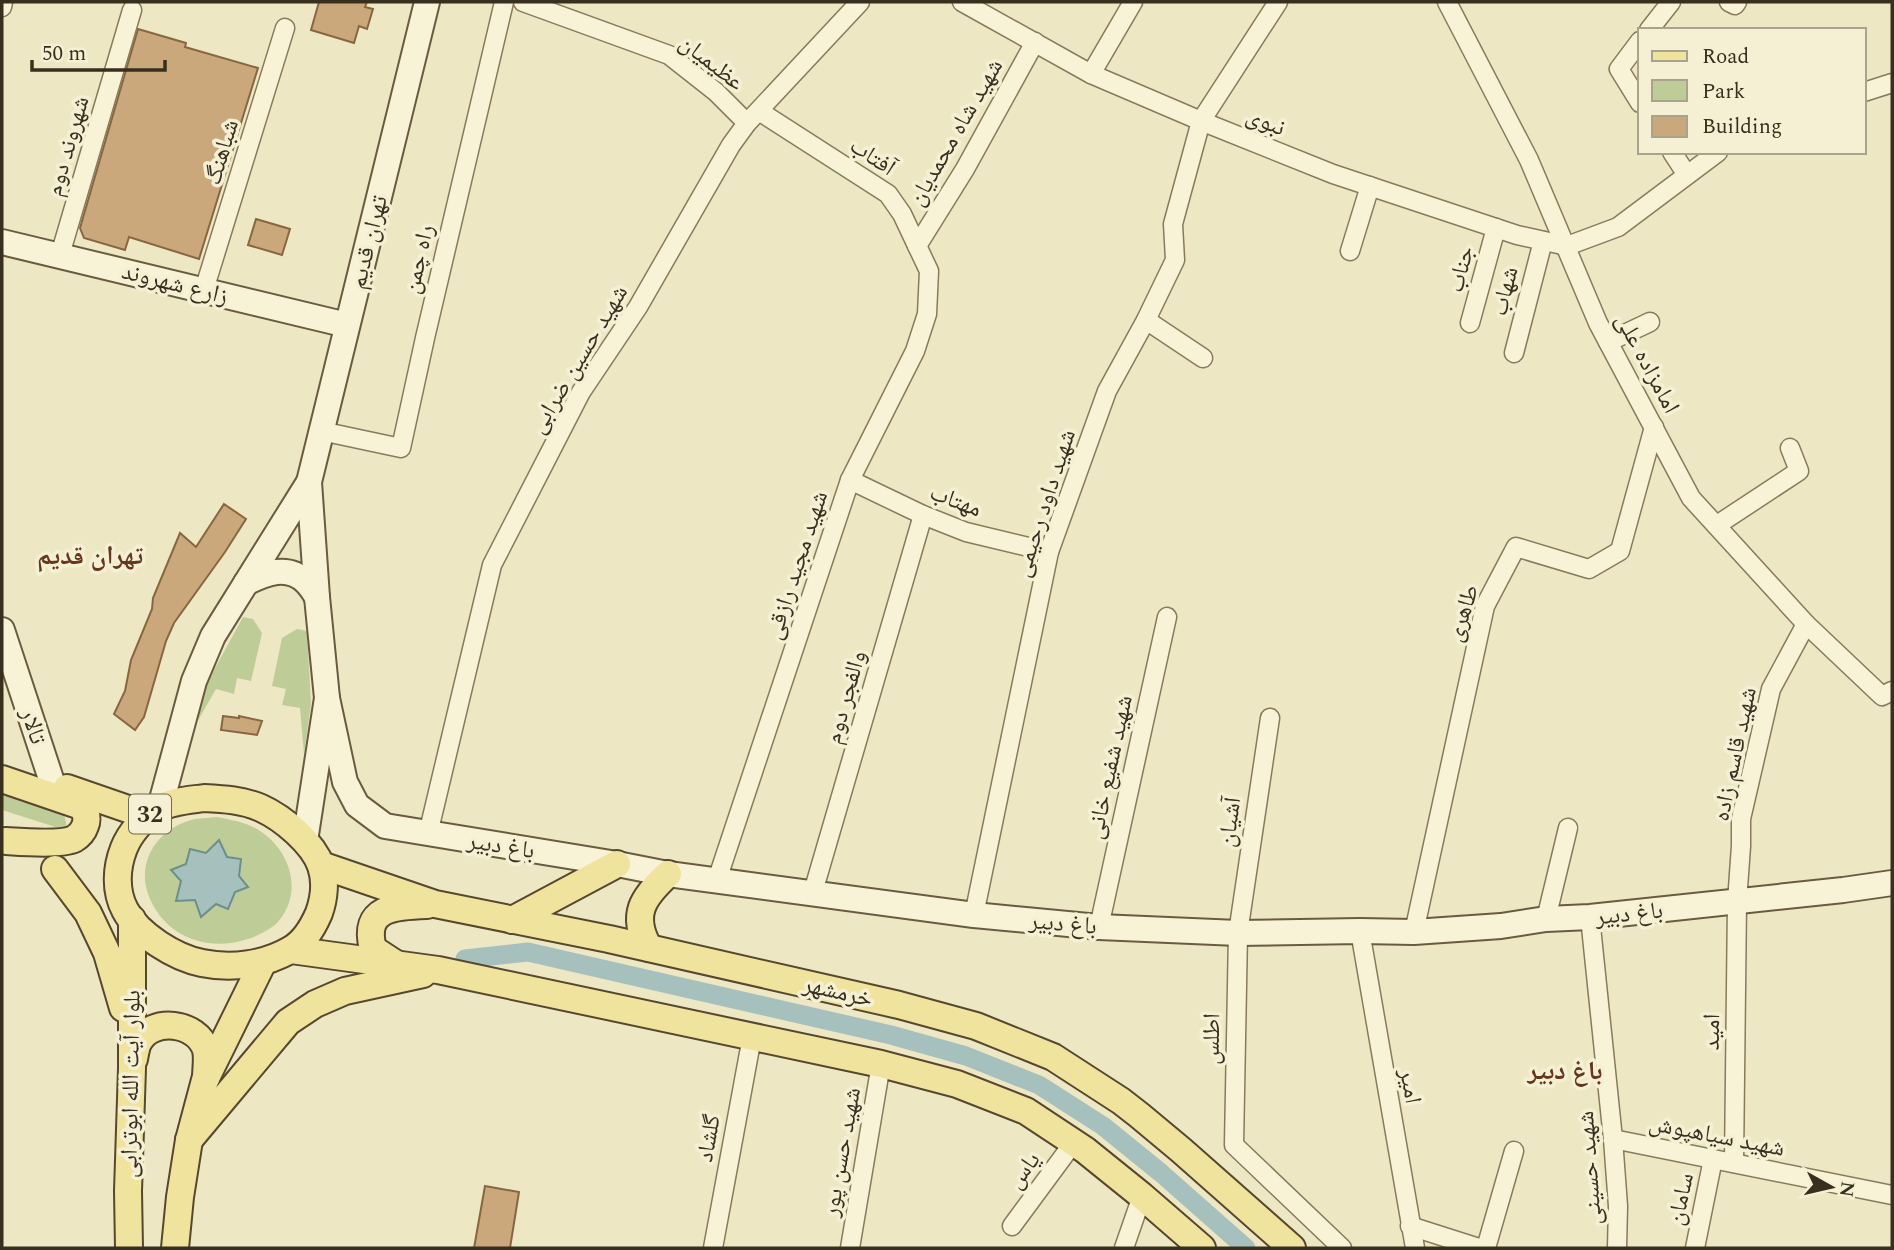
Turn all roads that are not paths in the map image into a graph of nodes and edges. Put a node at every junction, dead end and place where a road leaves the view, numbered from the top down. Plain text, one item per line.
1 (3, 2) edge
2 (427, 2) edge
3 (504, 2) edge
4 (523, 2) edge
5 (860, 2) edge
6 (962, 2) edge
7 (1133, 2) edge
8 (1278, 2) edge
9 (1447, 2) edge
10 (1671, 2) edge
11 (1730, 2) edge
12 (1737, 2) edge
13 (2, 8) edge
14 (132, 10) dead end
15 (1651, 28) edge
16 (285, 29) dead end
17 (1035, 42) junction
18 (1638, 44) edge
19 (1091, 74) junction
20 (1892, 83) edge
21 (1866, 91) edge
22 (1638, 100) edge
23 (753, 117) junction
24 (1201, 121) junction
25 (1673, 154) edge
26 (1715, 154) edge
27 (1687, 175) junction
28 (1370, 186) junction
29 (1496, 228) junction
30 (1543, 241) junction
31 (2, 242) edge
32 (917, 246) junction
33 (1567, 246) junction
34 (1350, 251) dead end
35 (61, 255) junction
36 (929, 271) joint
37 (204, 290) junction
38 (1146, 320) junction
39 (1650, 322) dead end
40 (1470, 323) dead end
41 (347, 325) junction
42 (1608, 342) junction
43 (1514, 353) dead end
44 (1203, 358) dead end
45 (1654, 427) junction
46 (321, 431) junction
47 (1790, 448) dead end
48 (850, 480) junction
49 (309, 482) junction
50 (923, 515) junction
51 (1717, 525) junction
52 (1049, 552) junction
53 (246, 583) junction
54 (317, 597) junction
55 (1167, 617) dead end
56 (1806, 624) junction
57 (2, 630) edge
58 (1887, 693) edge
59 (327, 698) junction
60 (1270, 718) dead end
61 (2, 767) edge
62 (2, 779) edge
63 (52, 782) junction
64 (154, 812) junction
65 (1568, 828) dead end
66 (428, 834) junction
67 (4, 840) edge
68 (305, 841) junction
69 (617, 864) junction
70 (321, 865) junction
71 (55, 869) junction
72 (668, 874) junction
73 (717, 880) junction
74 (1892, 883) edge
75 (813, 892) junction
76 (1737, 902) junction
77 (435, 904) junction
78 (129, 915) junction
79 (974, 915) junction
80 (1590, 917) junction
81 (1546, 919) junction
82 (512, 920) junction
83 (1099, 926) junction
84 (1360, 931) junction
85 (1414, 932) junction
86 (1238, 933) junction
87 (649, 948) junction
88 (291, 950) junction
89 (263, 962) junction
90 (397, 964) junction
91 (438, 970) junction
92 (752, 1037) junction
93 (881, 1064) junction
94 (132, 1068) junction
95 (205, 1080) junction
96 (1614, 1139) junction
97 (189, 1140) junction
98 (1074, 1142) junction
99 (1514, 1151) dead end
100 (1713, 1159) junction
101 (1734, 1163) junction
102 (1892, 1195) edge
103 (1142, 1196) junction
104 (1012, 1226) dead end
105 (1410, 1226) junction
106 (1121, 1247) edge
107 (129, 1248) edge
108 (174, 1248) edge
109 (713, 1248) edge
110 (850, 1248) edge
111 (1202, 1248) edge
112 (1292, 1248) edge
113 (1342, 1248) edge
114 (1415, 1248) edge
115 (1479, 1248) edge
116 (1486, 1248) edge
117 (1617, 1248) edge
118 (1695, 1248) edge

1 - 13 street
2 - 41 main road, تهران قدیم
3 - 46 street, راه چمن
4 - 23 street, عظیمیان
5 - 23 street, شهید حسین ضرابی
6 - 17 street, نبوی
7 - 19 street
8 - 24 street, شهید داود رحیمی
9 - 33 street, امامزاده علی
10 - 15 street
11 - 12 street
14 - 35 street, شهروند دوم
16 - 37 street, شباهنگ
17 - 19 street, نبوی
17 - 32 street, شهید شاه محمدیان
18 - 22 street
19 - 24 street, نبوی
20 - 21 street
23 - 32 street, آفتاب
23 - 66 street, شهید حسین ضرابی
24 - 28 street, نبوی
24 - 38 street, شهید داود رحیمی
25 - 27 street
26 - 27 street
27 - 33 street
28 - 29 street, نبوی
28 - 34 street
29 - 30 street, نبوی
29 - 40 street, جناب
30 - 33 street, نبوی
30 - 43 street, شهاب
31 - 35 main road, زارع شهروند
32 - 36 street, آفتاب
33 - 42 street, امامزاده علی
35 - 37 main road, زارع شهروند
36 - 48 street, شهید مجید رازقی
37 - 41 main road, زارع شهروند
38 - 44 street
38 - 52 street, شهید داود رحیمی
39 - 42 street
41 - 46 main road, تهران قدیم
42 - 45 street, امامزاده علی
45 - 51 street, امامزاده علی
45 - 85 street, طاهری
46 - 49 main road, تهران قدیم
47 - 51 street
48 - 50 street, مهتاب
48 - 73 street, شهید مجید رازقی
49 - 53 main road
49 - 54 main road
50 - 52 street, مهتاب
50 - 75 street, والفجر دوم
51 - 56 street, امامزاده علی
52 - 79 street, شهید داود رحیمی
53 - 54 main road
53 - 64 main road
54 - 59 main road
55 - 83 street, شهید شفیع خانی
56 - 58 street, امامزاده علی
56 - 76 street, شهید قاسم زاده
57 - 63 main road, تالار
59 - 66 main road, باغ دبیر
59 - 68 main road
60 - 86 street, آشیان
61 - 63 main road, 32
62 - 67 main road
63 - 64 main road, 32
64 - 68 main road, 32
64 - 78 main road, 32
65 - 81 street
66 - 69 main road, باغ دبیر
67 - 71 main road
68 - 70 main road, 32
69 - 72 main road, باغ دبیر
69 - 82 main road
70 - 77 main road, خرمشهر
70 - 88 main road
71 - 78 main road
71 - 94 main road
72 - 73 main road, باغ دبیر
72 - 87 main road
73 - 75 main road, باغ دبیر
74 - 76 main road, باغ دبیر
75 - 79 main road, باغ دبیر
76 - 80 main road, باغ دبیر
76 - 101 street, امید
77 - 82 main road, خرمشهر
77 - 90 main road
78 - 89 main road
78 - 94 main road, بلوار آیت الله ابوترابی / 32
79 - 83 main road, باغ دبیر
80 - 81 main road, باغ دبیر
80 - 96 street, شهید حسینی
81 - 85 main road, باغ دبیر
82 - 87 main road, خرمشهر
83 - 86 main road, باغ دبیر
84 - 85 main road, باغ دبیر
84 - 86 main road, باغ دبیر
84 - 105 street, امیر
86 - 113 street, اطلس
87 - 112 main road, خرمشهر
88 - 89 main road
88 - 90 main road
89 - 95 main road
90 - 91 main road
91 - 92 main road
91 - 97 main road
92 - 93 main road
92 - 109 street, گلشاد
93 - 98 main road
93 - 110 street, شهید حسن پور
94 - 95 main road
94 - 107 main road, بلوار آیت الله ابوترابی / 32
95 - 97 main road
96 - 100 street, شهید سیاهپوش
96 - 117 street, شهید حسینی
97 - 108 main road
98 - 103 main road
98 - 104 street, یاس
99 - 116 street
100 - 101 street, شهید سیاهپوش
100 - 118 street, سامان
101 - 102 street, شهید سیاهپوش
103 - 106 street
103 - 111 main road
105 - 114 street, امیر
105 - 115 street

